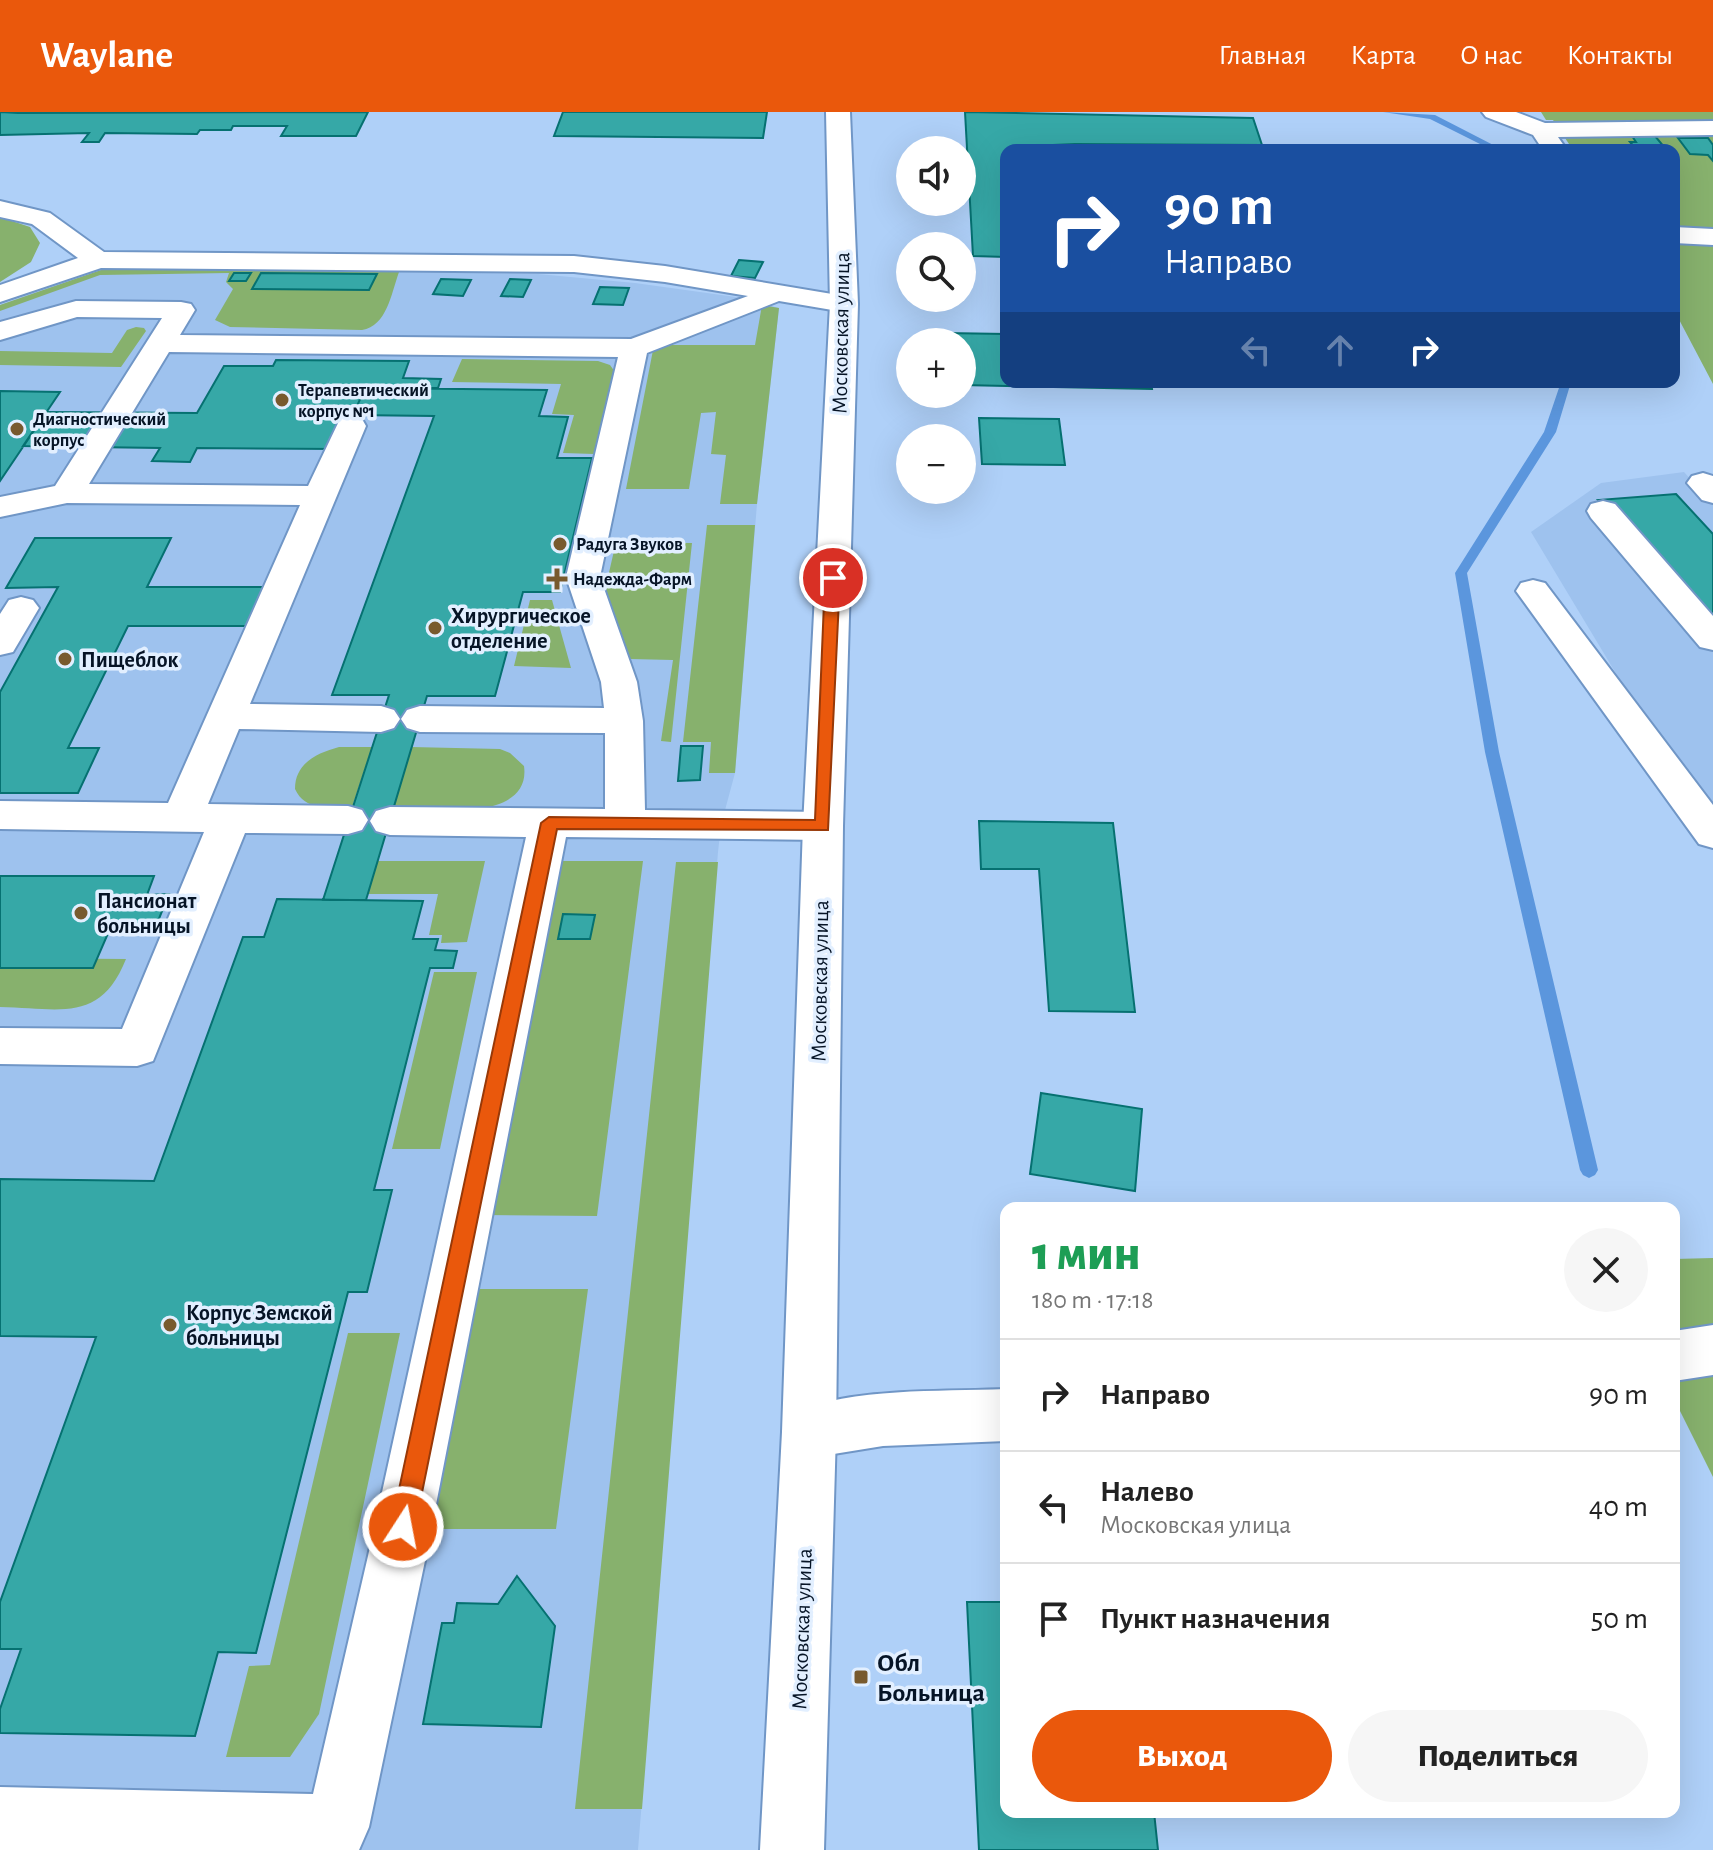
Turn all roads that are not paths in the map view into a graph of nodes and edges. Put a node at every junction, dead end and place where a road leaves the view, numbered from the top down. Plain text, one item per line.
1 (838, 112) edge
2 (1494, 112) edge
3 (1713, 128) edge
4 (1549, 140) edge
5 (0, 209) edge
6 (1680, 235) edge
7 (1713, 237) edge
8 (98, 260) junction
9 (776, 292) junction
10 (0, 294) edge
11 (844, 304) junction
12 (0, 331) edge
13 (160, 343) junction
14 (634, 348) junction
15 (351, 426) dead end
16 (67, 493) junction
17 (320, 496) junction
18 (0, 507) edge
19 (1603, 511) dead end
20 (1533, 591) dead end
21 (21, 608) dead end
22 (1713, 639) edge
23 (0, 644) edge
24 (226, 716) junction
25 (381, 719) dead end
26 (420, 719) dead end
27 (624, 721) junction
28 (0, 815) edge
29 (182, 818) junction
30 (230, 819) junction
31 (348, 820) dead end
32 (390, 821) dead end
33 (549, 823) junction
34 (625, 824) junction
35 (823, 826) junction
36 (1713, 834) edge
37 (0, 1046) edge
38 (1713, 1350) edge
39 (1680, 1355) edge
40 (1000, 1415) edge
41 (809, 1432) junction
42 (0, 1819) edge
43 (792, 1850) edge

1 - 11 main road, Московская улица
2 - 4 main road
3 - 4 main road
5 - 8 main road
6 - 7 main road
8 - 9 main road
8 - 10 main road
9 - 11 main road
9 - 14 main road
11 - 35 main road, Московская улица
12 - 13 main road
13 - 14 main road
13 - 16 main road
14 - 27 main road
15 - 17 main road
16 - 17 main road
16 - 18 main road
17 - 24 main road
19 - 22 main road
20 - 36 main road
21 - 23 main road
24 - 25 main road
24 - 29 main road
26 - 27 main road
27 - 34 main road
28 - 29 main road
29 - 30 main road
30 - 31 main road
30 - 37 main road
32 - 33 main road
33 - 34 main road
33 - 42 main road
34 - 35 main road
35 - 41 main road, Московская улица
38 - 39 main road
40 - 41 main road
41 - 43 main road, Московская улица

